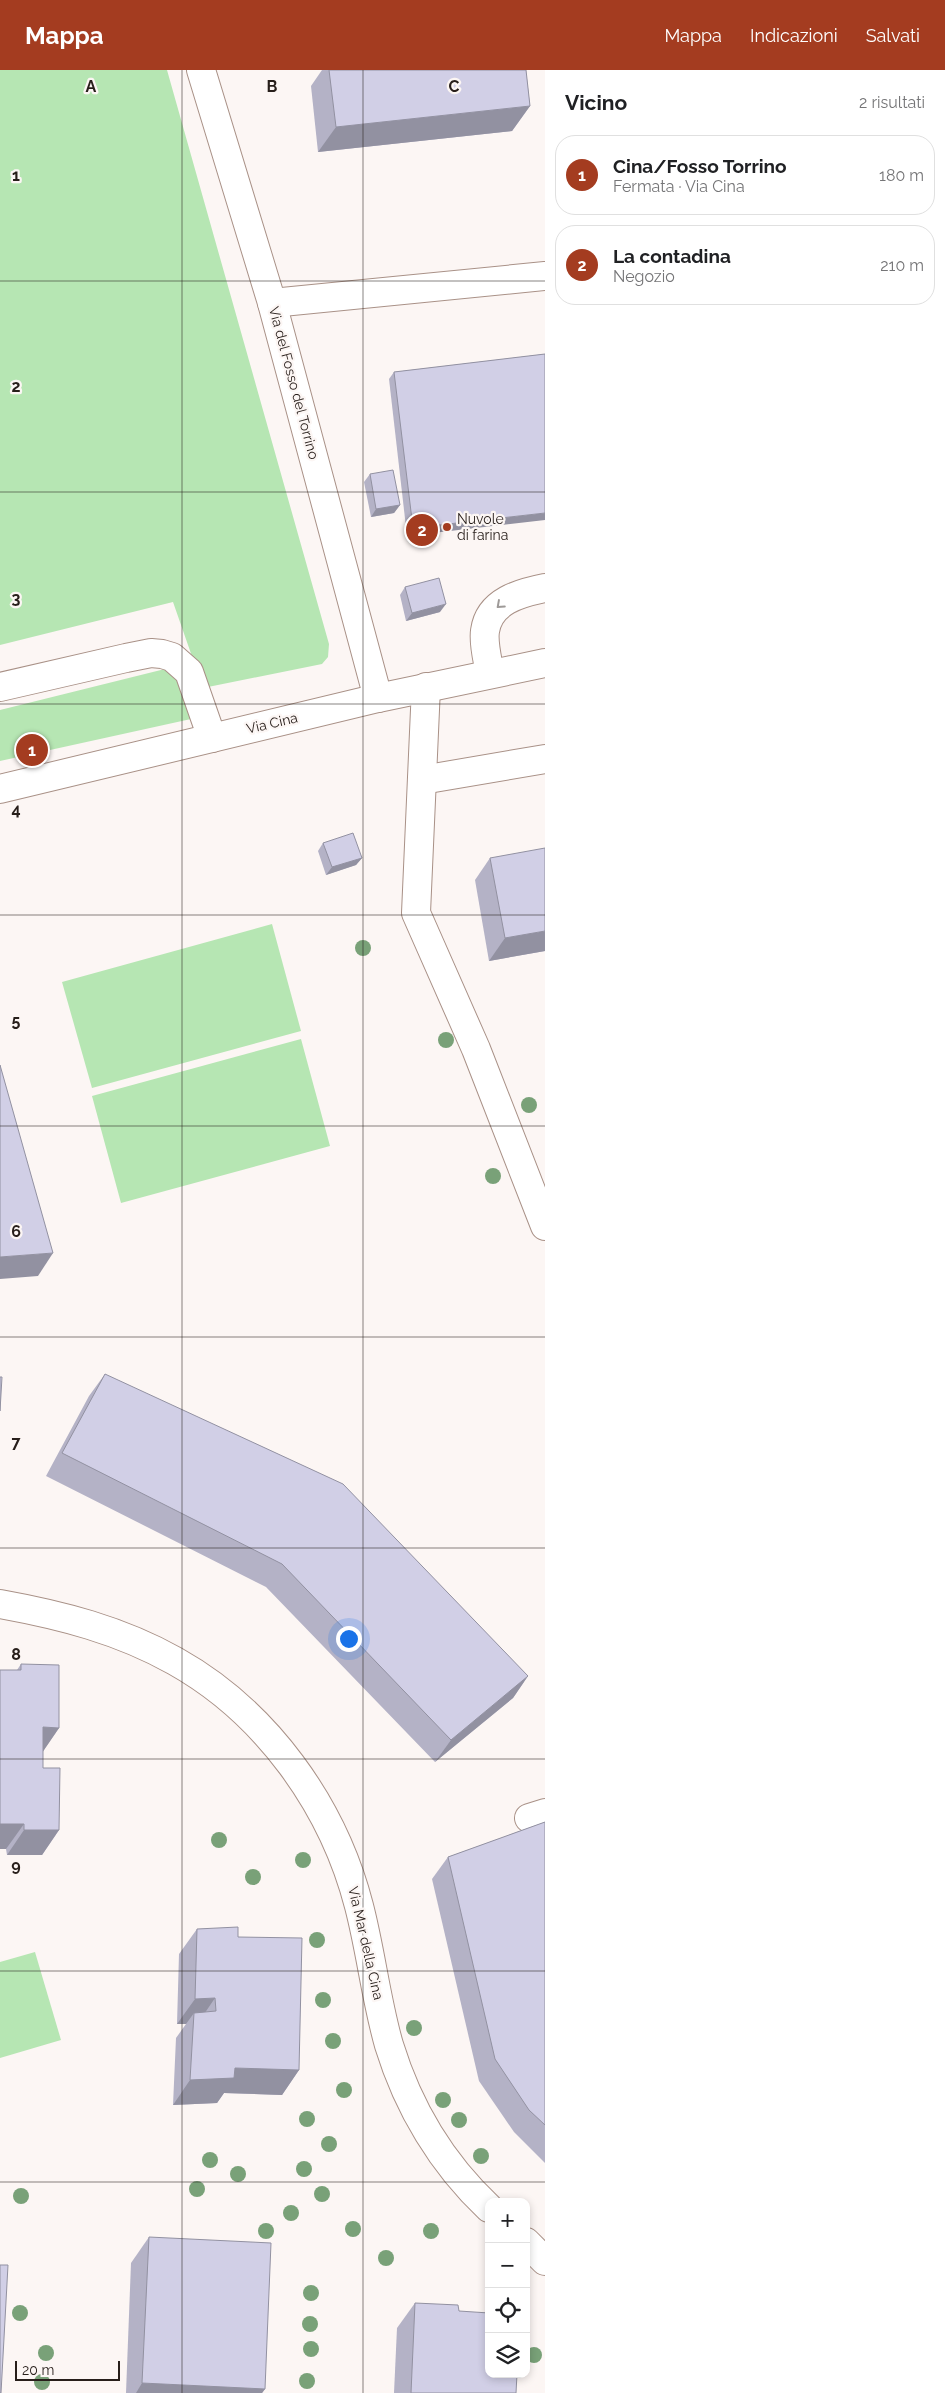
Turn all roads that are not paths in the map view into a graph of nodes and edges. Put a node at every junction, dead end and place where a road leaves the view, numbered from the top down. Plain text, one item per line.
1 (201, 70) edge
2 (545, 276) edge
3 (272, 303) junction
4 (545, 588) edge
5 (545, 663) edge
6 (490, 674) junction
7 (0, 687) edge
8 (426, 687) junction
9 (378, 698) junction
10 (212, 738) junction
11 (545, 759) edge
12 (422, 780) junction
13 (0, 789) edge
14 (545, 1226) edge
15 (0, 1604) edge
16 (485, 2204) edge
17 (527, 2243) edge
18 (545, 2261) edge

1 - 3 street, Via del Fosso del Torrino
2 - 3 street
3 - 9 street, Via del Fosso del Torrino
4 -> 6 street
5 - 6 street, Via Cina
6 - 8 street, Via Cina
7 - 10 street
8 - 9 street, Via Cina
8 - 12 street
9 - 10 street, Via Cina
10 - 13 street, Via Cina
11 - 12 street
12 - 14 street
15 - 16 street, Via Mar della Cina
17 - 18 street

